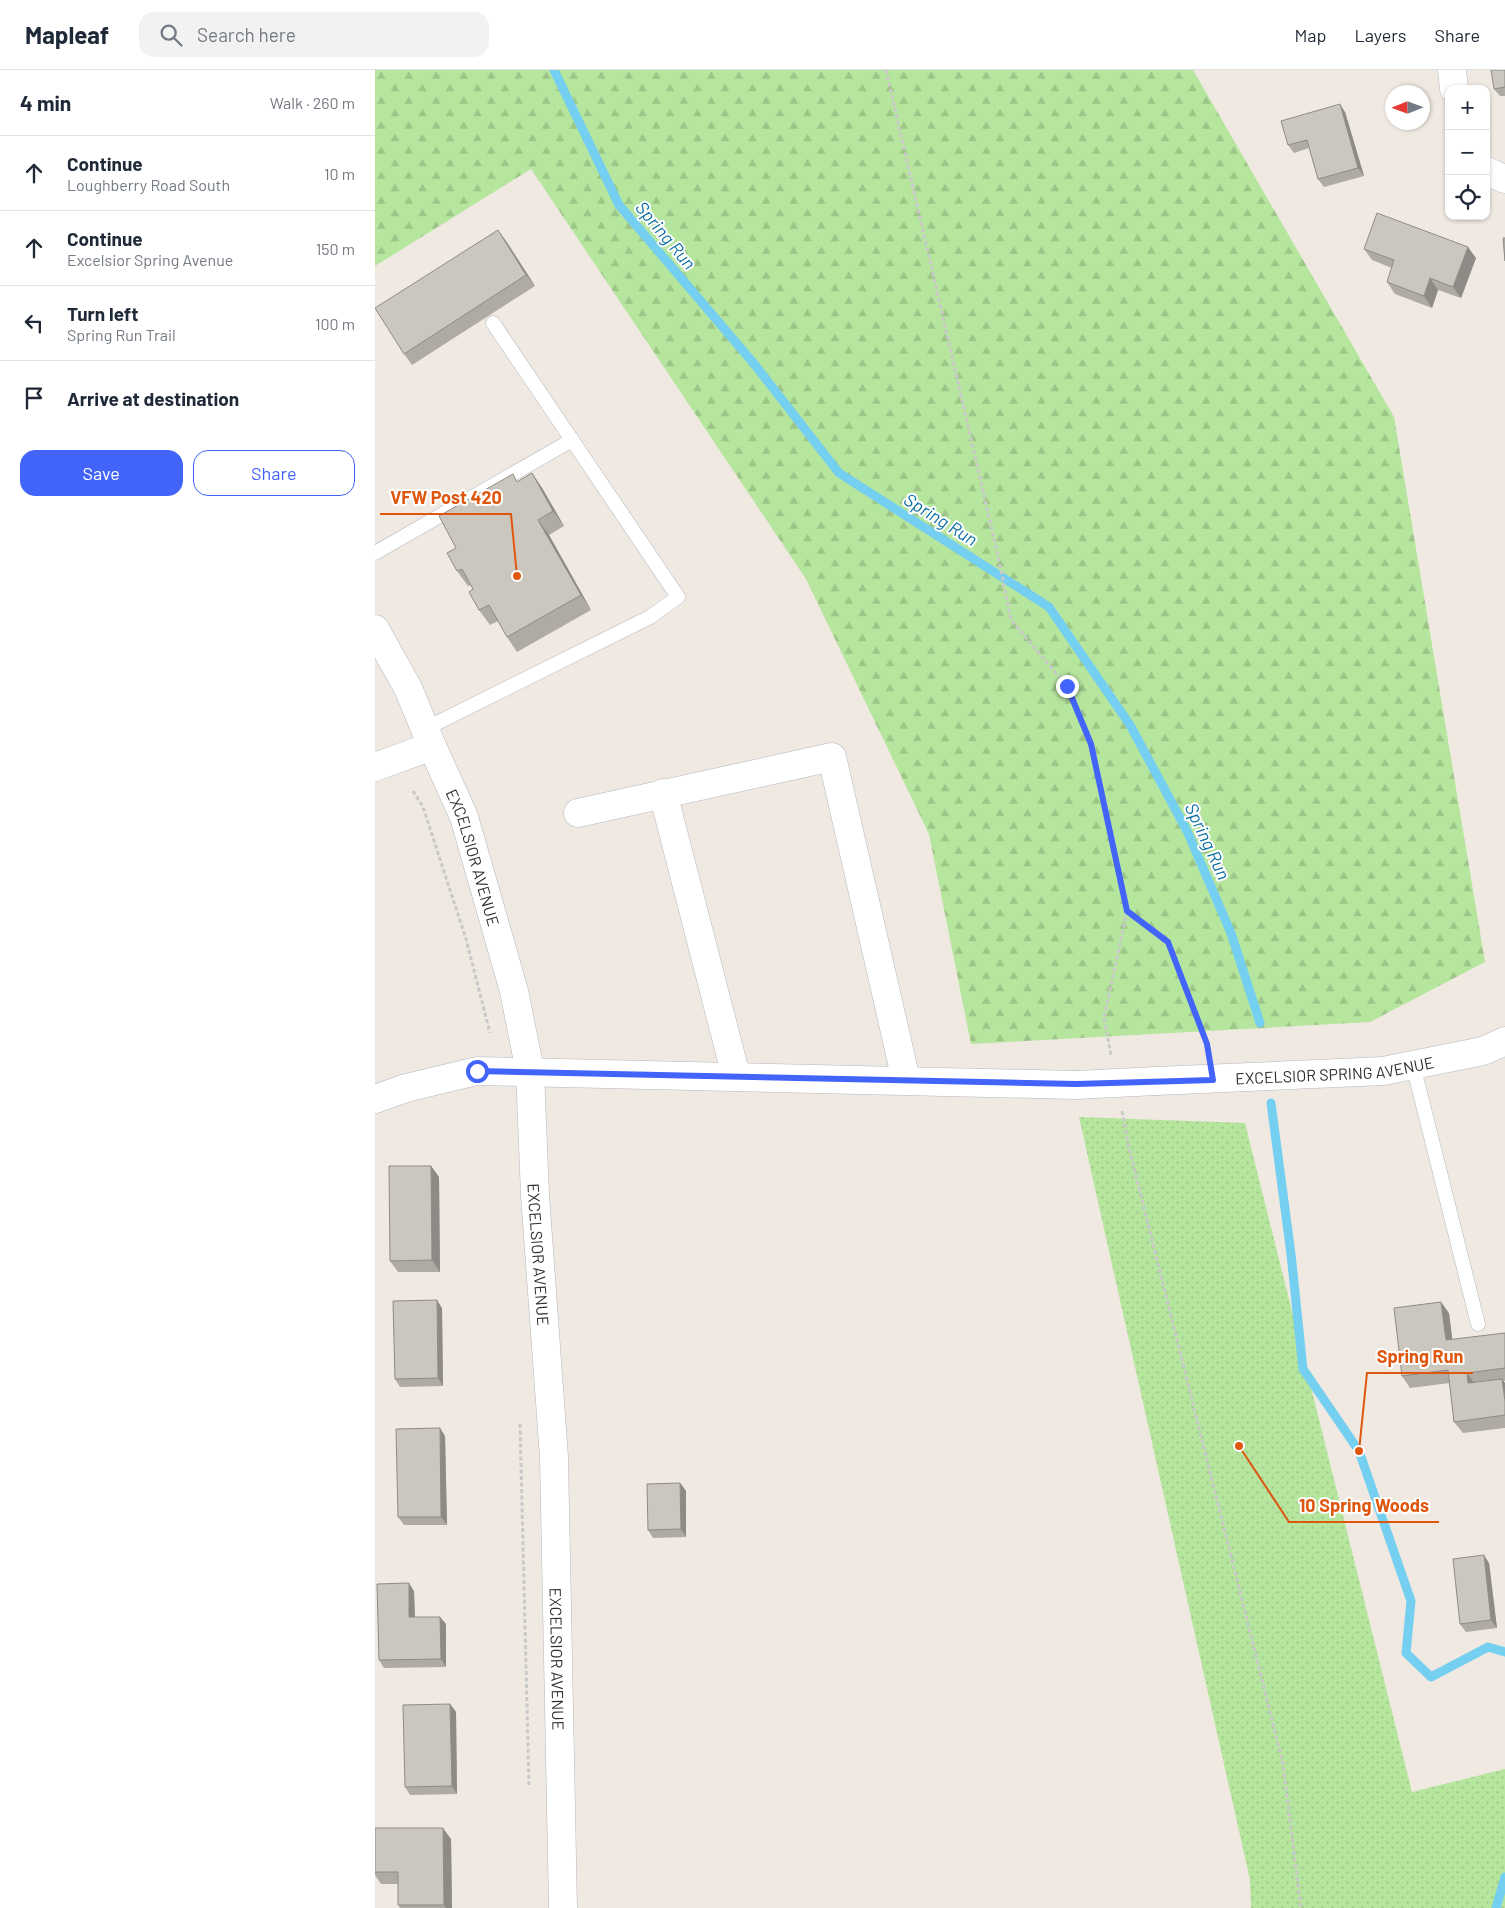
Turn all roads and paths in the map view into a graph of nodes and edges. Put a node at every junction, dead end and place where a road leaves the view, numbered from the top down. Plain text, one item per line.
1 (886, 70) edge
2 (1452, 70) edge
3 (1454, 85) edge
4 (1490, 173) edge
5 (1505, 179) edge
6 (493, 323) dead end
7 (571, 440) junction
8 (375, 553) edge
9 (375, 629) edge
10 (428, 737) junction
11 (375, 767) edge
12 (413, 791) dead end
13 (663, 793) junction
14 (578, 813) dead end
15 (1127, 911) junction
16 (491, 1036) dead end
17 (1505, 1041) edge
18 (1113, 1064) dead end
19 (1413, 1065) junction
20 (530, 1071) junction
21 (736, 1076) junction
22 (906, 1080) junction
23 (1213, 1080) junction
24 (375, 1099) edge
25 (1120, 1101) dead end
26 (1478, 1324) dead end
27 (520, 1419) dead end
28 (529, 1790) dead end
29 (563, 1908) edge
30 (1301, 1908) edge

1 - 15 path
2 - 3 street
4 - 5 street
6 - 7 lane
7 - 8 lane
7 - 10 lane
9 - 10 street, EXCELSIOR AVENUE
10 - 11 street
10 - 20 street, EXCELSIOR AVENUE
12 - 16 path
13 - 14 street
13 - 21 street
13 - 22 street
15 - 18 path
15 - 23 path
17 - 19 street, EXCELSIOR SPRING AVENUE
19 - 23 street, EXCELSIOR SPRING AVENUE
19 - 26 lane
20 - 21 street, EXCELSIOR SPRING AVENUE
20 - 24 street, EXCELSIOR SPRING AVENUE
20 - 29 street, EXCELSIOR AVENUE
21 - 22 street, EXCELSIOR SPRING AVENUE
22 - 23 street, EXCELSIOR SPRING AVENUE, bridge
25 - 30 path
27 - 28 path

